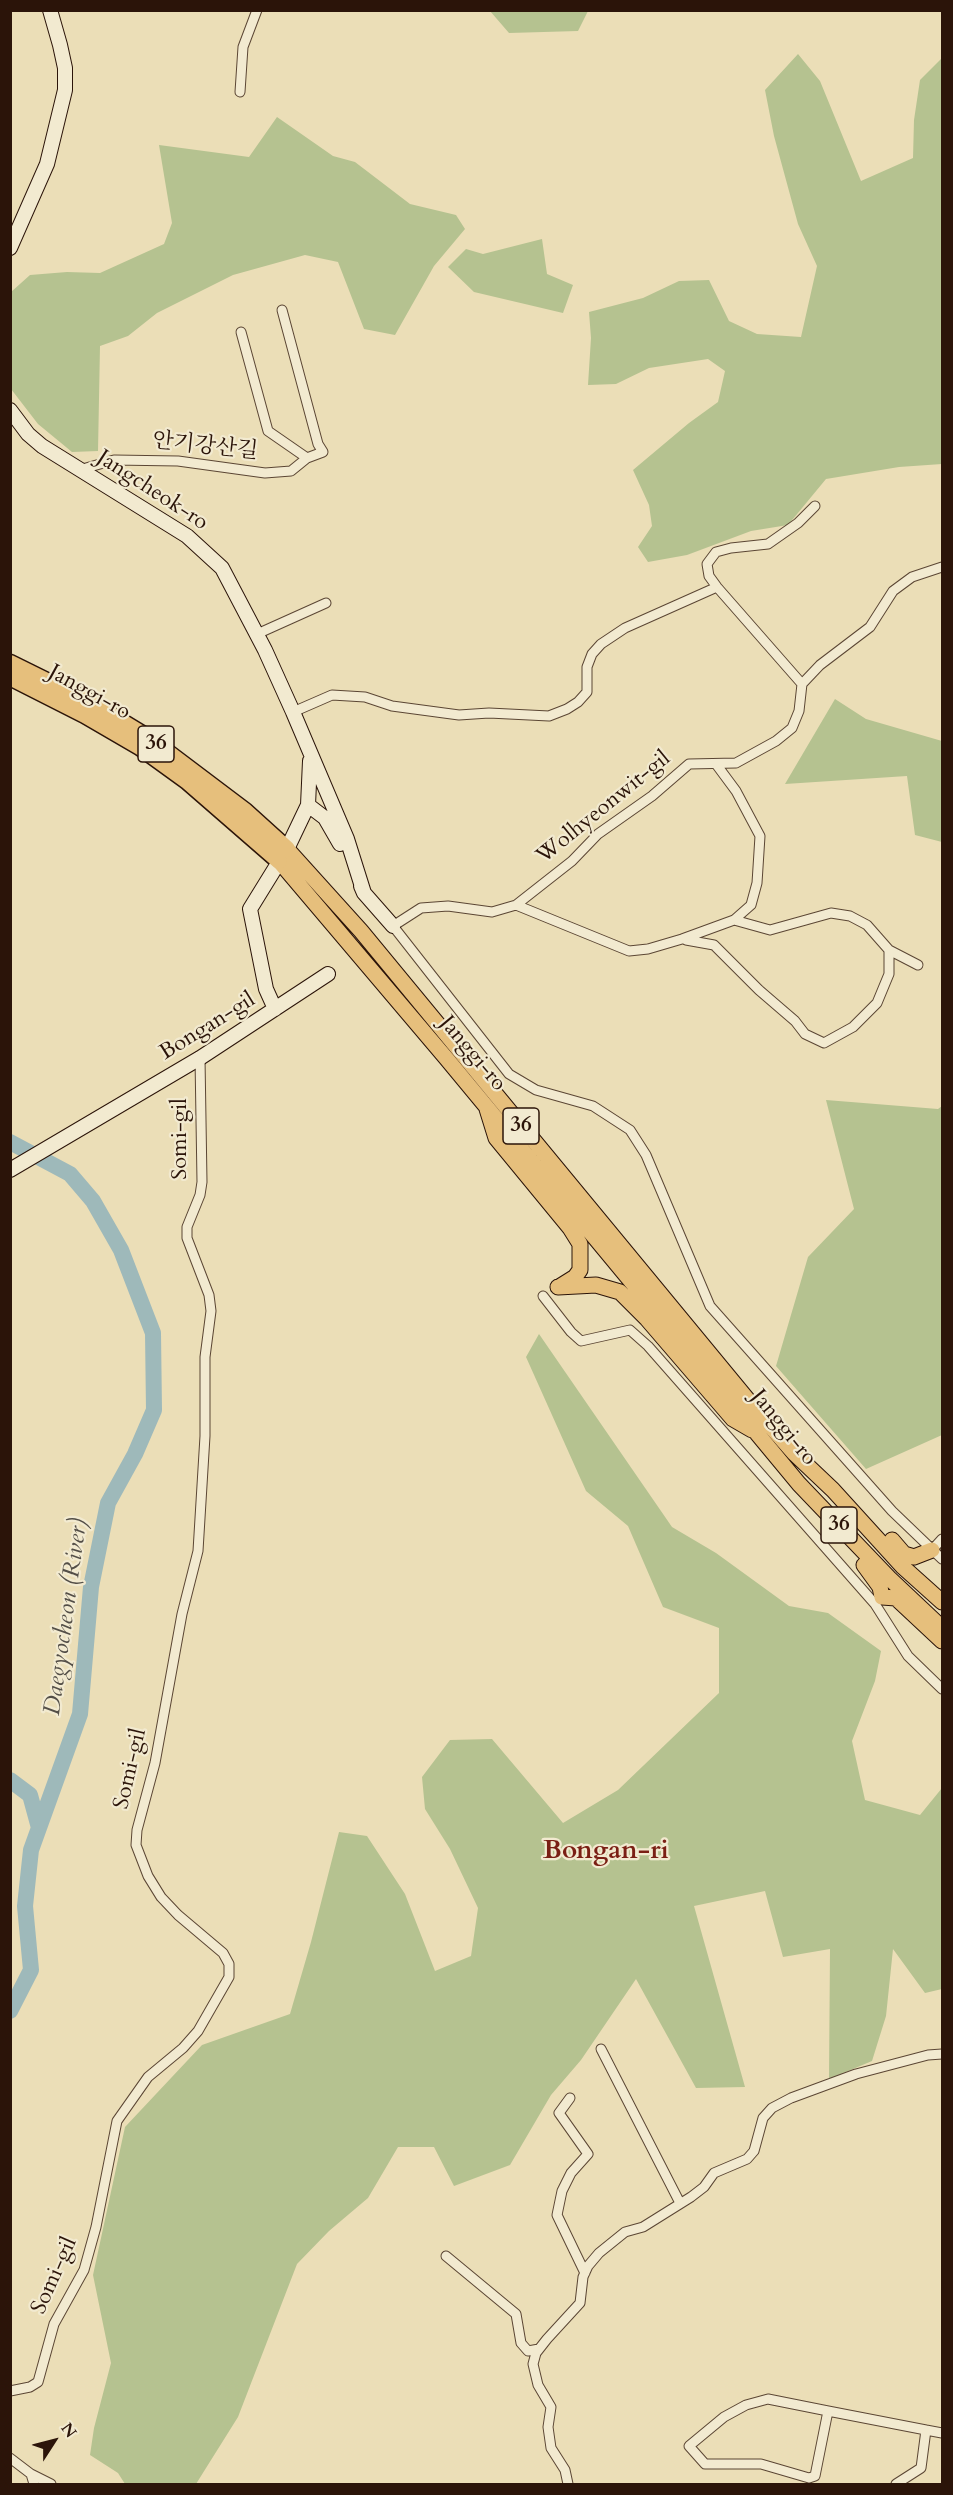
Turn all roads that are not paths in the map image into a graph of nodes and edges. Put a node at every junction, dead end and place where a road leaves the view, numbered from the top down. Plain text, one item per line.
1 (50, 10) edge
2 (257, 10) edge
3 (240, 92) dead end
4 (10, 248) edge
5 (282, 310) dead end
6 (241, 332) dead end
7 (10, 410) edge
8 (307, 458) junction
9 (79, 470) junction
10 (815, 506) dead end
11 (942, 567) edge
12 (717, 587) junction
13 (326, 603) dead end
14 (257, 634) junction
15 (10, 663) edge
16 (10, 677) edge
17 (802, 684) junction
18 (293, 712) junction
19 (310, 756) junction
20 (716, 764) junction
21 (308, 805) junction
22 (283, 855) junction
23 (364, 893) junction
24 (516, 905) junction
25 (734, 920) junction
26 (393, 927) junction
27 (682, 939) junction
28 (889, 950) junction
29 (918, 965) dead end
30 (328, 974) dead end
31 (275, 1009) junction
32 (200, 1058) junction
33 (486, 1106) junction
34 (10, 1170) edge
35 (543, 1296) dead end
36 (759, 1434) junction
37 (799, 1484) junction
38 (833, 1490) junction
39 (939, 1549) edge
40 (942, 1589) edge
41 (878, 1600) junction
42 (942, 1602) edge
43 (942, 1628) edge
44 (942, 1641) edge
45 (942, 1689) edge
46 (601, 2049) dead end
47 (942, 2054) edge
48 (570, 2098) dead end
49 (680, 2203) junction
50 (446, 2256) dead end
51 (585, 2273) junction
52 (539, 2349) junction
53 (10, 2391) edge
54 (828, 2411) junction
55 (926, 2430) junction
56 (942, 2433) edge
57 (10, 2458) edge
58 (31, 2474) junction
59 (813, 2480) edge
60 (34, 2484) edge
61 (51, 2484) edge
62 (568, 2484) edge
63 (896, 2484) edge

1 - 4 main road
2 - 3 street
5 - 8 street, 안기강산길
6 - 8 street
7 - 9 main road, Jangcheok-ro
8 - 9 street, 안기강산길
9 - 14 main road, Jangcheok-ro
10 - 12 street
11 - 17 street
12 - 17 street
12 - 18 street
13 - 14 street
14 - 18 main road, Jangcheok-ro
15 - 22 highway, Janggi-ro / 36
16 - 22 highway, Janggi-ro / 36
17 - 20 street, Wolhyeonwit-gil
18 - 19 main road, Jangcheok-ro
19 - 21 main road
19 - 23 main road, Jangcheok-ro
20 - 24 street, Wolhyeonwit-gil
20 - 25 street
21 - 22 main road
21 - 23 main road
22 - 31 main road
22 - 33 main road, Janggi-ro / 36
22 - 38 main road, Janggi-ro / 36
23 - 26 main road
24 - 26 street, Wolhyeonwit-gil
24 - 27 street
25 - 27 street
25 - 28 street
26 - 39 street
27 - 28 street
28 - 29 street
30 - 31 main road, Bongan-gil
31 - 32 main road, Bongan-gil
32 - 34 main road, Bongan-gil
32 - 53 street, Somi-gil
33 - 36 main road, Janggi-ro / 36
33 - 36 main road
35 - 41 street
36 - 37 main road, Janggi-ro / 36
37 - 41 main road
37 - 43 main road, Janggi-ro / 36
38 - 39 main road
38 - 42 main road, Janggi-ro / 36
39 - 40 main road
41 - 44 main road
41 - 45 street
46 - 49 street
47 - 49 street
48 - 51 street
49 - 51 street
50 - 52 street
51 - 52 street
52 - 62 street
54 - 55 street
54 - 59 street
54 - 59 street
55 - 56 street
55 - 63 street
57 - 58 street
58 - 60 street
58 - 61 street

